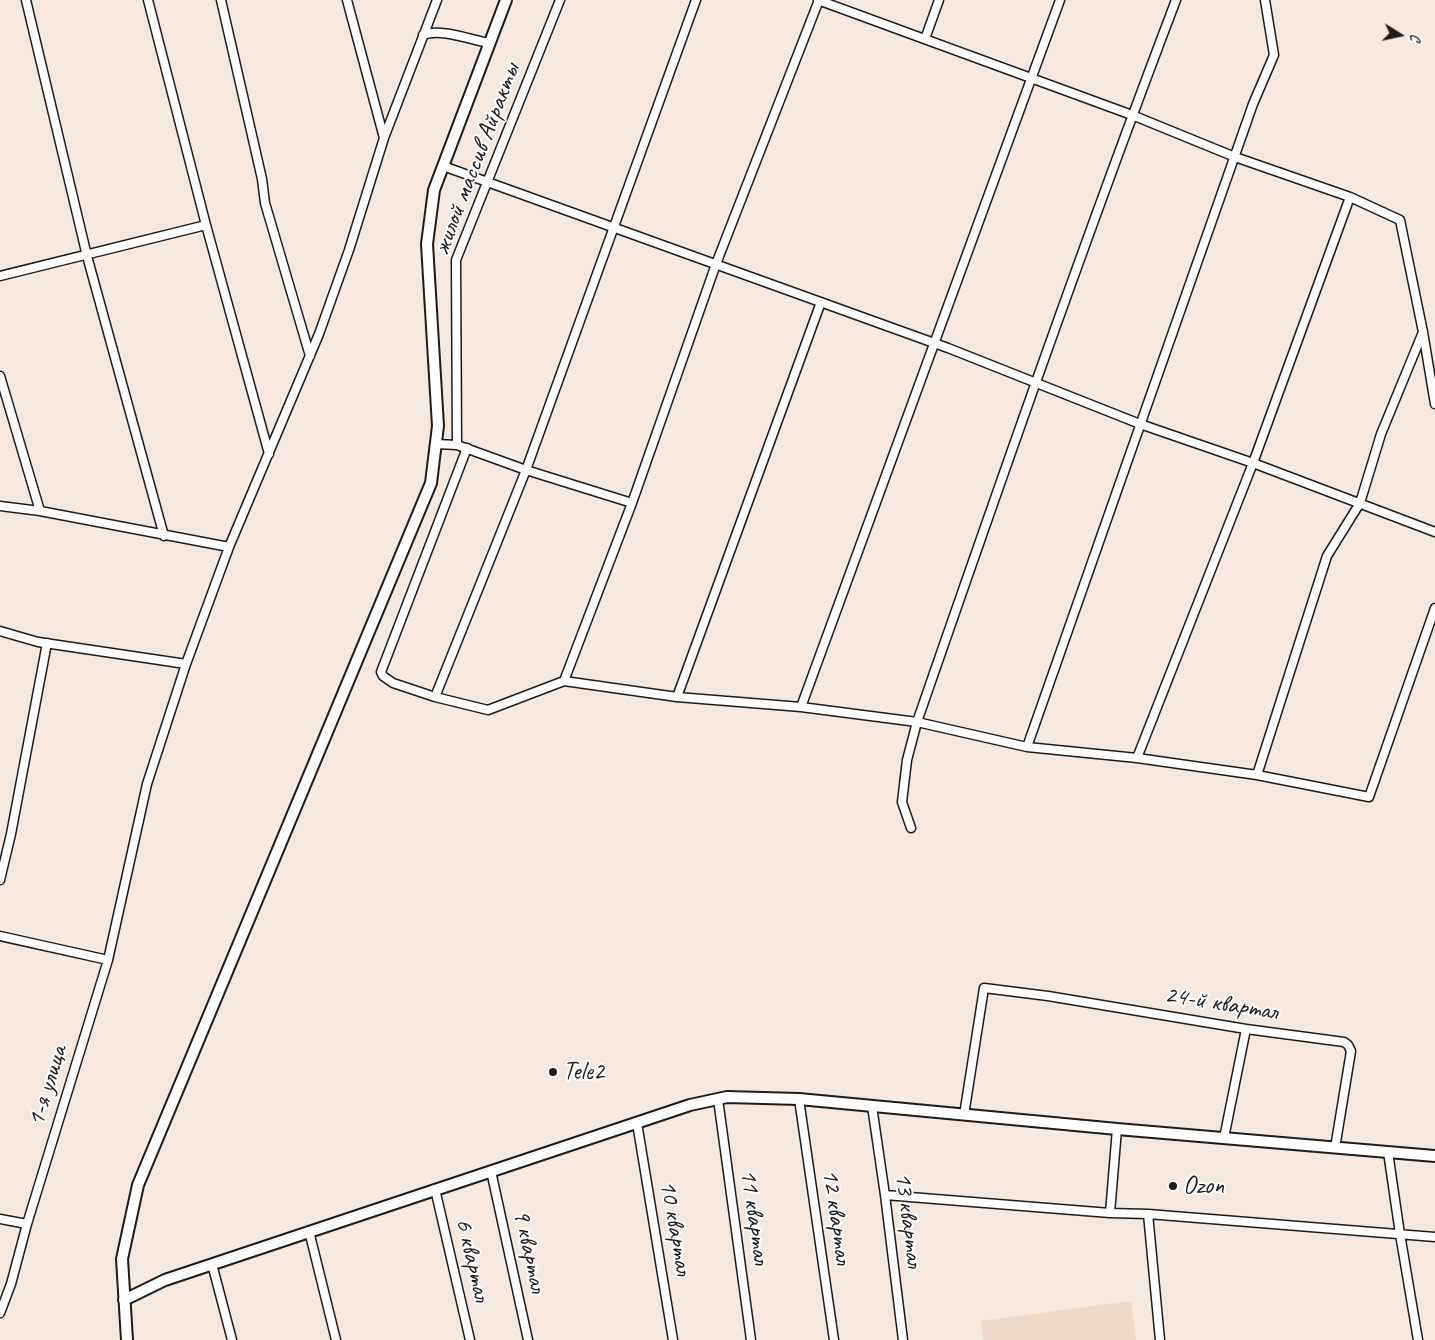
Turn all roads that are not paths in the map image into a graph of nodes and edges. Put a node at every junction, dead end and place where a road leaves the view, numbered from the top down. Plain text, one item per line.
1 (26, 0) edge
2 (148, 0) edge
3 (221, 0) edge
4 (347, 0) edge
5 (437, 0) edge
6 (506, 0) edge
7 (560, 0) edge
8 (696, 0) edge
9 (819, 0) edge
10 (939, 0) edge
11 (1060, 0) edge
12 (1176, 0) edge
13 (1265, 0) edge
14 (423, 35) junction
15 (925, 39) junction
16 (490, 43) junction
17 (1030, 77) junction
18 (1132, 115) junction
19 (384, 138) junction
20 (1235, 157) junction
21 (443, 166) junction
22 (487, 182) junction
23 (1350, 197) junction
24 (206, 225) junction
25 (614, 227) junction
26 (87, 256) junction
27 (716, 264) junction
28 (0, 276) edge
29 (822, 302) junction
30 (1423, 332) junction
31 (934, 344) junction
32 (310, 356) junction
33 (0, 376) edge
34 (1036, 382) junction
35 (1435, 404) edge
36 (1140, 424) junction
37 (436, 444) junction
38 (457, 445) junction
39 (467, 448) junction
40 (269, 454) junction
41 (1253, 463) junction
42 (526, 470) junction
43 (632, 502) junction
44 (1360, 504) junction
45 (0, 506) edge
46 (40, 511) junction
47 (1435, 532) edge
48 (164, 536) junction
49 (229, 547) junction
50 (1435, 608) edge
51 (0, 631) edge
52 (47, 644) junction
53 (186, 664) junction
54 (564, 681) junction
55 (435, 697) junction
56 (677, 697) junction
57 (802, 707) junction
58 (917, 722) junction
59 (1027, 747) junction
60 (1137, 758) junction
61 (1256, 775) junction
62 (911, 828) dead end
63 (0, 880) edge
64 (0, 936) edge
65 (108, 960) junction
66 (1246, 1029) junction
67 (718, 1099) junction
68 (800, 1099) junction
69 (872, 1106) junction
70 (964, 1115) junction
71 (637, 1123) junction
72 (1117, 1129) junction
73 (1224, 1138) junction
74 (1335, 1148) junction
75 (1388, 1152) junction
76 (1435, 1156) edge
77 (491, 1170) junction
78 (435, 1189) junction
79 (885, 1194) junction
80 (1110, 1214) junction
81 (1148, 1214) junction
82 (0, 1219) edge
83 (27, 1224) junction
84 (309, 1231) junction
85 (1400, 1234) junction
86 (1435, 1237) edge
87 (212, 1264) junction
88 (124, 1300) junction
89 (0, 1313) edge
90 (127, 1340) edge
91 (232, 1340) edge
92 (336, 1340) edge
93 (470, 1340) edge
94 (528, 1340) edge
95 (673, 1340) edge
96 (751, 1340) edge
97 (834, 1340) edge
98 (903, 1340) edge
99 (1160, 1340) edge
100 (1418, 1340) edge

1 - 26 street
2 - 24 street
3 - 32 street
4 - 19 street
5 - 14 street, 1-я улица
6 - 16 main road
7 - 22 street, жилой массив Айракты
8 - 25 street
9 - 15 street
9 - 27 street
10 - 15 street
11 - 17 street
12 - 18 street
13 - 20 street
14 - 16 street
14 - 19 street, 1-я улица
15 - 17 street
16 - 21 main road
17 - 18 street
17 - 31 street
18 - 20 street
18 - 34 street
19 - 32 street, 1-я улица
20 - 23 street
20 - 36 street
21 - 22 street
21 - 37 main road
22 - 25 street
22 - 38 street, жилой массив Айракты
23 - 30 street
23 - 41 street
24 - 26 street
24 - 40 street
25 - 27 street
25 - 42 street
26 - 28 street
26 - 48 street
27 - 29 street
27 - 43 street
29 - 31 street
29 - 56 street
30 - 35 street
30 - 44 street
31 - 34 street
31 - 57 street
32 - 40 street, 1-я улица
33 - 46 street
34 - 36 street
34 - 58 street
36 - 41 street
36 - 59 street
37 - 38 street
37 - 88 main road
38 - 39 street
39 - 42 street
39 - 55 street
40 - 49 street, 1-я улица
41 - 44 street
41 - 60 street
42 - 43 street
42 - 55 street
43 - 54 street
44 - 47 street
44 - 61 street
45 - 46 street
46 - 48 street
48 - 49 street
49 - 53 street, 1-я улица
50 - 61 street
51 - 52 street
52 - 53 street
52 - 63 street
53 - 65 street, 1-я улица
54 - 55 street
54 - 56 street
56 - 57 street
57 - 58 street
58 - 59 street
58 - 62 street
59 - 60 street
60 - 61 street
64 - 65 street
65 - 83 street, 1-я улица
66 - 70 street, 24-й квартал
66 - 73 street
66 - 74 street, 24-й квартал
67 - 68 main road
67 - 71 main road
67 - 96 street, 11 квартал
68 - 69 main road
68 - 97 street, 12 квартал
69 - 70 main road
69 - 79 street, 13 квартал
70 - 72 main road
71 - 77 main road
71 - 95 street, 10 квартал
72 - 73 main road
72 - 80 street
73 - 74 main road
74 - 75 main road
75 - 76 main road
75 - 85 street
77 - 78 main road
77 - 94 street, 9 квартал
78 - 84 main road
78 - 93 street, 6 квартал
79 - 80 street
79 - 98 street, 13 квартал
80 - 81 street
81 - 85 street
81 - 99 street
82 - 83 street
83 - 89 street, 1-я улица
84 - 87 main road
84 - 92 street
85 - 86 street
85 - 100 street
87 - 88 main road
87 - 91 street
88 - 90 main road

